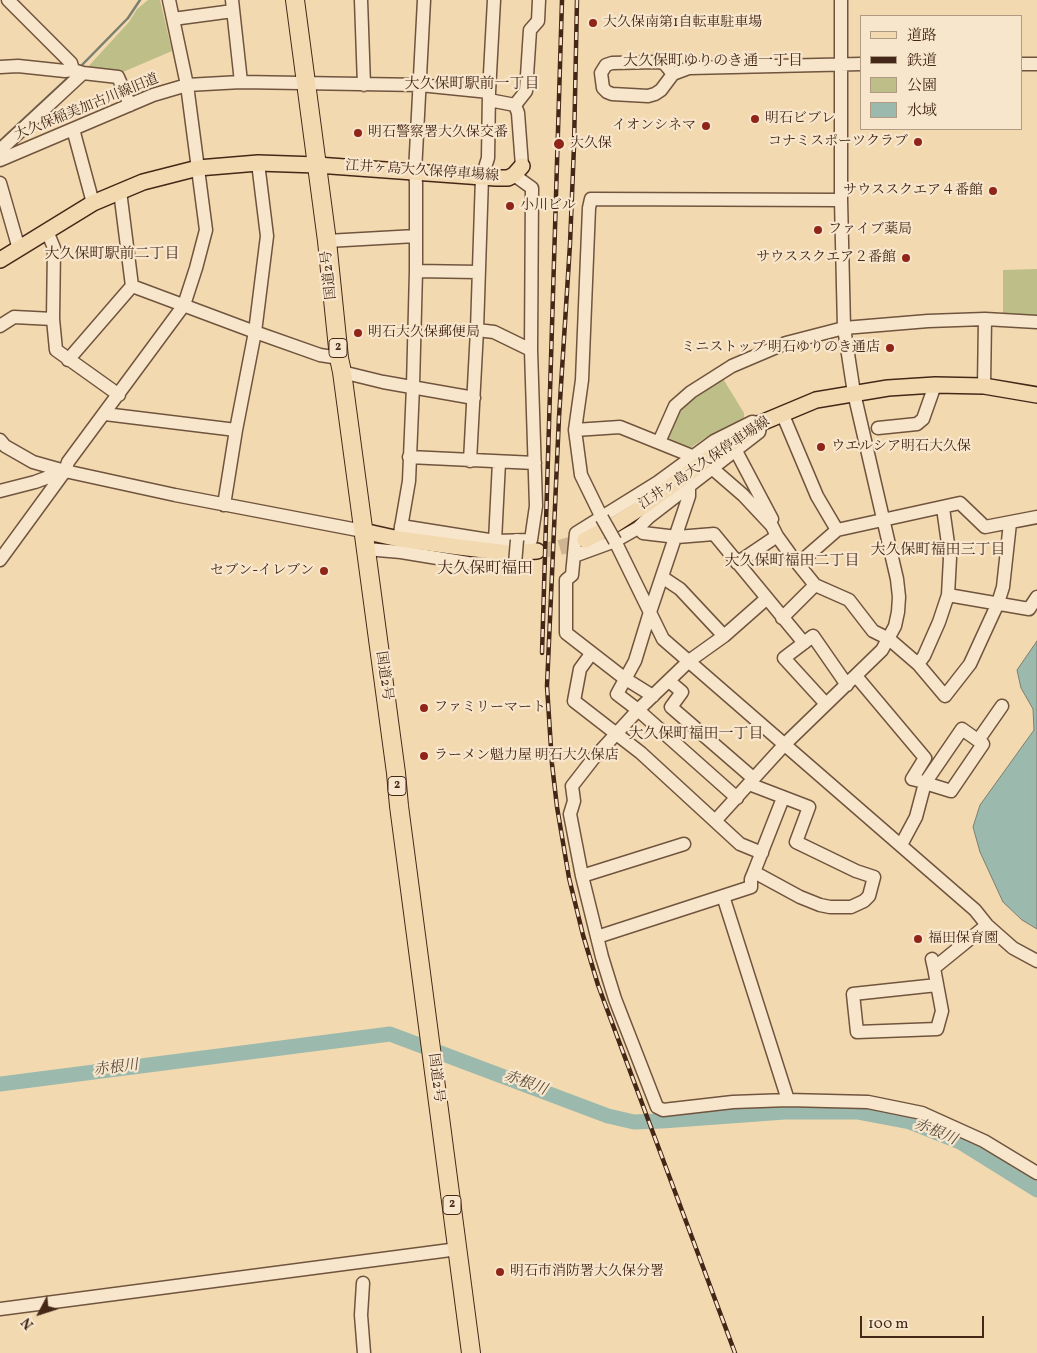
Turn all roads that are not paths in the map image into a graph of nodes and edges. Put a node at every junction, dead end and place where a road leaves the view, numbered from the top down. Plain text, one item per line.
1 (8, 0) edge
2 (168, 0) edge
3 (295, 0) edge
4 (361, 0) edge
5 (424, 0) edge
6 (494, 0) edge
7 (539, 0) edge
8 (841, 0) edge
9 (232, 6) edge
10 (173, 19) junction
11 (842, 64) junction
12 (860, 64) edge
13 (1022, 64) edge
14 (1037, 64) edge
15 (0, 67) edge
16 (78, 72) junction
17 (673, 74) junction
18 (241, 82) junction
19 (306, 84) junction
20 (187, 85) junction
21 (364, 85) junction
22 (420, 85) junction
23 (489, 96) junction
24 (130, 104) junction
25 (515, 105) junction
26 (73, 129) junction
27 (0, 150) edge
28 (0, 160) edge
29 (258, 163) junction
30 (317, 165) junction
31 (198, 168) junction
32 (518, 170) junction
33 (415, 172) junction
34 (482, 177) junction
35 (0, 183) edge
36 (120, 191) junction
37 (841, 200) junction
38 (94, 203) junction
39 (47, 231) junction
40 (416, 236) junction
41 (327, 241) junction
42 (19, 249) junction
43 (0, 260) edge
44 (416, 271) junction
45 (478, 272) junction
46 (132, 286) junction
47 (184, 305) junction
48 (54, 319) junction
49 (985, 319) junction
50 (1037, 322) edge
51 (0, 326) edge
52 (844, 328) junction
53 (477, 330) junction
54 (255, 332) junction
55 (531, 350) junction
56 (68, 360) junction
57 (340, 365) junction
58 (935, 385) junction
59 (413, 386) junction
60 (984, 386) junction
61 (854, 393) junction
62 (118, 395) junction
63 (1037, 396) edge
64 (474, 398) junction
65 (105, 414) junction
66 (782, 414) junction
67 (760, 423) junction
68 (878, 428) dead end
69 (236, 430) junction
70 (575, 430) junction
71 (0, 440) edge
72 (659, 442) junction
73 (736, 451) junction
74 (692, 456) junction
75 (409, 457) junction
76 (470, 461) junction
77 (499, 462) junction
78 (534, 463) junction
79 (713, 469) junction
80 (65, 471) junction
81 (689, 487) junction
82 (0, 491) edge
83 (224, 505) junction
84 (943, 508) junction
85 (1037, 517) edge
86 (602, 518) junction
87 (883, 520) junction
88 (1010, 522) junction
89 (638, 528) junction
90 (837, 530) junction
91 (774, 531) junction
92 (400, 532) junction
93 (676, 537) junction
94 (364, 540) junction
95 (517, 540) junction
96 (585, 540) tunnel mouth
97 (495, 541) junction
98 (615, 541) junction
99 (534, 546) junction
100 (574, 556) junction
101 (0, 560) edge
102 (737, 563) junction
103 (798, 564) junction
104 (662, 577) junction
105 (816, 585) junction
106 (948, 595) junction
107 (1037, 597) edge
108 (766, 599) junction
109 (998, 603) junction
110 (650, 612) junction
111 (782, 618) junction
112 (724, 636) junction
113 (889, 639) junction
114 (804, 643) junction
115 (592, 654) junction
116 (689, 661) junction
117 (918, 664) junction
118 (624, 678) junction
119 (851, 680) junction
120 (669, 681) junction
121 (653, 696) junction
122 (826, 704) junction
123 (1002, 706) dead end
124 (638, 710) junction
125 (616, 733) junction
126 (979, 739) junction
127 (786, 744) junction
128 (751, 781) junction
129 (925, 783) junction
130 (737, 798) junction
131 (783, 798) junction
132 (715, 821) junction
133 (684, 844) dead end
134 (901, 846) junction
135 (762, 853) junction
136 (754, 872) junction
137 (582, 876) junction
138 (723, 896) junction
139 (987, 925) junction
140 (597, 937) junction
141 (1037, 961) edge
142 (937, 985) junction
143 (788, 1100) junction
144 (1037, 1173) edge
145 (458, 1249) junction
146 (362, 1283) dead end
147 (0, 1309) edge
148 (364, 1353) edge
149 (471, 1353) edge

1 - 16 street
2 - 10 street
3 - 19 highway, 国道2号 / 2
4 - 21 street
5 - 22 street
6 - 23 street
7 - 25 street
8 - 11 street
9 - 10 street
9 - 18 street
10 - 20 street
11 - 12 street
11 - 17 street
11 - 37 street
13 - 14 street
15 - 16 street
16 - 24 street
16 - 27 street
17 - 17 street
18 - 19 street, 大久保稲美加古川線旧道
18 - 20 street, 大久保稲美加古川線旧道
19 - 21 street, 大久保稲美加古川線旧道
19 - 30 highway, 国道2号 / 2
20 - 24 street, 大久保稲美加古川線旧道
20 - 31 street
21 - 22 street, 大久保稲美加古川線旧道
22 - 23 street, 大久保稲美加古川線旧道
22 - 33 street
23 - 25 street, 大久保稲美加古川線旧道
23 - 34 street
24 - 26 street, 大久保稲美加古川線旧道
25 - 32 street
26 - 28 street, 大久保稲美加古川線旧道
26 - 38 street
29 - 30 main road, 江井ヶ島大久保停車場線
29 - 31 main road, 江井ヶ島大久保停車場線
29 - 54 street
30 - 33 main road, 江井ヶ島大久保停車場線
30 - 41 highway, 国道2号 / 2
31 - 36 main road, 江井ヶ島大久保停車場線
31 - 47 street
32 - 34 main road, 江井ヶ島大久保停車場線
32 - 55 street
33 - 34 main road, 江井ヶ島大久保停車場線
33 - 40 street
34 - 45 street
35 - 42 street
36 - 38 main road, 江井ヶ島大久保停車場線
36 - 46 street
37 - 52 street
37 - 70 street
38 - 39 main road, 江井ヶ島大久保停車場線
39 - 42 main road, 江井ヶ島大久保停車場線
39 - 48 street
40 - 41 street
40 - 44 street
41 - 57 highway, 国道2号 / 2
42 - 43 main road, 江井ヶ島大久保停車場線
44 - 45 street
44 - 59 street
45 - 53 street
46 - 47 street
46 - 56 street
47 - 54 street
47 - 62 street
48 - 51 street
48 - 56 street
49 - 50 street
49 - 52 street
49 - 60 street
52 - 61 street
52 - 72 street
53 - 55 street
53 - 64 street
54 - 57 street
54 - 69 street
55 - 78 street
56 - 62 street
57 - 59 street
57 - 94 highway, 国道2号 / 2
58 - 60 main road, 江井ヶ島大久保停車場線
58 - 61 main road, 江井ヶ島大久保停車場線
58 - 68 street
59 - 64 street
59 - 75 street
60 - 63 main road, 江井ヶ島大久保停車場線
61 - 66 main road, 江井ヶ島大久保停車場線
61 - 87 street
62 - 65 street
64 - 76 street
65 - 69 street
65 - 80 street
66 - 67 main road, 江井ヶ島大久保停車場線
66 - 90 street
67 - 73 street
67 - 74 street
67 - 96 main road, 江井ヶ島大久保停車場線
69 - 83 street
70 - 72 street
70 - 86 street
71 - 80 street
72 - 74 street
73 - 79 street
73 - 91 street
74 - 86 street
75 - 76 street
75 - 92 street
76 - 77 street
77 - 78 street
77 - 97 street
78 - 99 street
79 - 81 street
79 - 91 street
80 - 82 street
80 - 83 street
80 - 101 street
81 - 89 street
81 - 93 street
83 - 94 street
84 - 87 street
84 - 88 street
84 - 106 street
85 - 88 street
86 - 98 street, bridge
86 - 100 street
87 - 90 street
87 - 113 street
88 - 109 street
89 - 93 street
89 - 98 street
90 - 103 street
91 - 102 street
91 - 103 street
92 - 94 main road
92 - 97 street
92 - 99 main road
93 - 102 street
93 - 104 street
94 - 95 street, bridge
94 - 145 highway, 国道2号 / 2
95 - 97 street
95 - 99 street
98 - 100 street
98 - 110 street
100 - 115 street
102 - 108 street
103 - 105 street
104 - 110 street
104 - 112 street
105 - 111 street
105 - 113 street
106 - 109 street
106 - 117 street
107 - 109 street
108 - 111 street
108 - 112 street
109 - 117 street
110 - 116 street
110 - 118 street
111 - 114 street
112 - 116 street
113 - 117 street
113 - 119 street
114 - 119 street
114 - 122 street
115 - 118 street
115 - 125 street
116 - 120 street
116 - 127 street
118 - 121 street
118 - 124 street
119 - 122 street
119 - 129 street
120 - 121 street
120 - 128 street
121 - 124 street
122 - 127 street
123 - 126 street
124 - 125 street
124 - 130 street
125 - 132 street
125 - 137 street
126 - 129 street
126 - 129 street
127 - 128 street
127 - 134 street
128 - 130 street
128 - 131 street
129 - 134 street
130 - 132 street
131 - 135 street
131 - 136 street
132 - 135 street
133 - 137 street
134 - 139 street
135 - 136 street
136 - 138 street
137 - 140 street
138 - 140 street
138 - 143 street
139 - 141 street
139 - 142 street
140 - 143 street
142 - 142 street
143 - 144 street
145 - 147 street
145 - 149 highway, 国道2号 / 2
146 - 148 street

